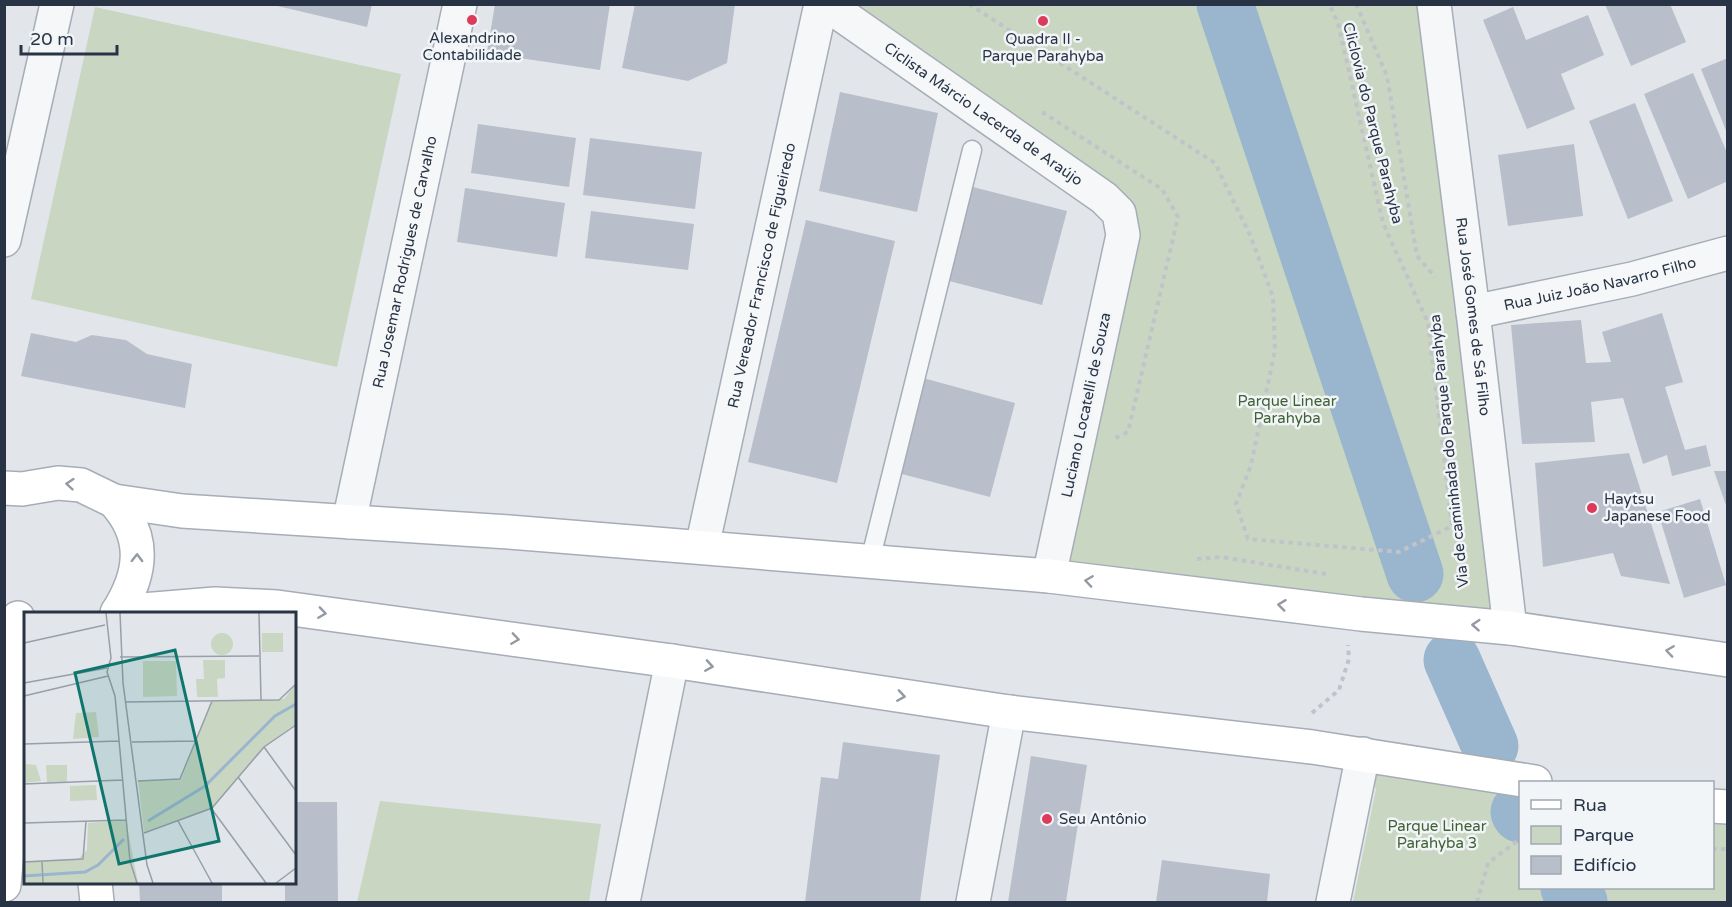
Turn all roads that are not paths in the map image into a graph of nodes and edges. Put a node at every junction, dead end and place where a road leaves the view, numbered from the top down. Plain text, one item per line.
1 (57, 4) edge
2 (460, 4) edge
3 (821, 4) edge
4 (826, 4) edge
5 (1434, 4) edge
6 (972, 150) dead end
7 (1123, 235) joint
8 (4, 240) edge
9 (1728, 253) edge
10 (1473, 312) junction
11 (10, 495) edge
12 (114, 501) junction
13 (349, 522) junction
14 (702, 547) junction
15 (870, 561) junction
16 (1049, 576) junction
17 (118, 612) edge
18 (128, 612) edge
19 (16, 615) edge
20 (1510, 628) junction
21 (1728, 660) edge
22 (672, 661) junction
23 (1009, 712) junction
24 (1363, 754) junction
25 (1524, 781) edge
26 (95, 883) edge
27 (4, 885) edge
28 (97, 903) edge
29 (623, 903) edge
30 (973, 903) edge
31 (1333, 903) edge

1 - 8 street
2 - 13 street, Rua Josemar Rodrigues de Carvalho
3 - 14 street, Rua Vereador Francisco de Figueiredo
4 - 7 street, Ciclista Márcio Lacerda de Araújo
5 - 10 street, Rua José Gomes de Sá Filho
6 - 15 lane
7 - 16 street, Luciano Locatelli de Souza
9 - 10 street, Rua Juiz João Navarro Filho
10 - 20 street, Rua José Gomes de Sá Filho
12 -> 11 main road
12 - 13 main road
17 -> 12 main road
13 - 14 main road
14 - 15 main road
15 - 16 main road
20 -> 16 main road
18 -> 22 main road
19 - 27 main road
21 -> 20 main road
22 -> 23 main road
22 - 29 street
23 - 24 main road
23 - 30 street
24 - 25 main road
24 - 31 street
26 - 28 main road

